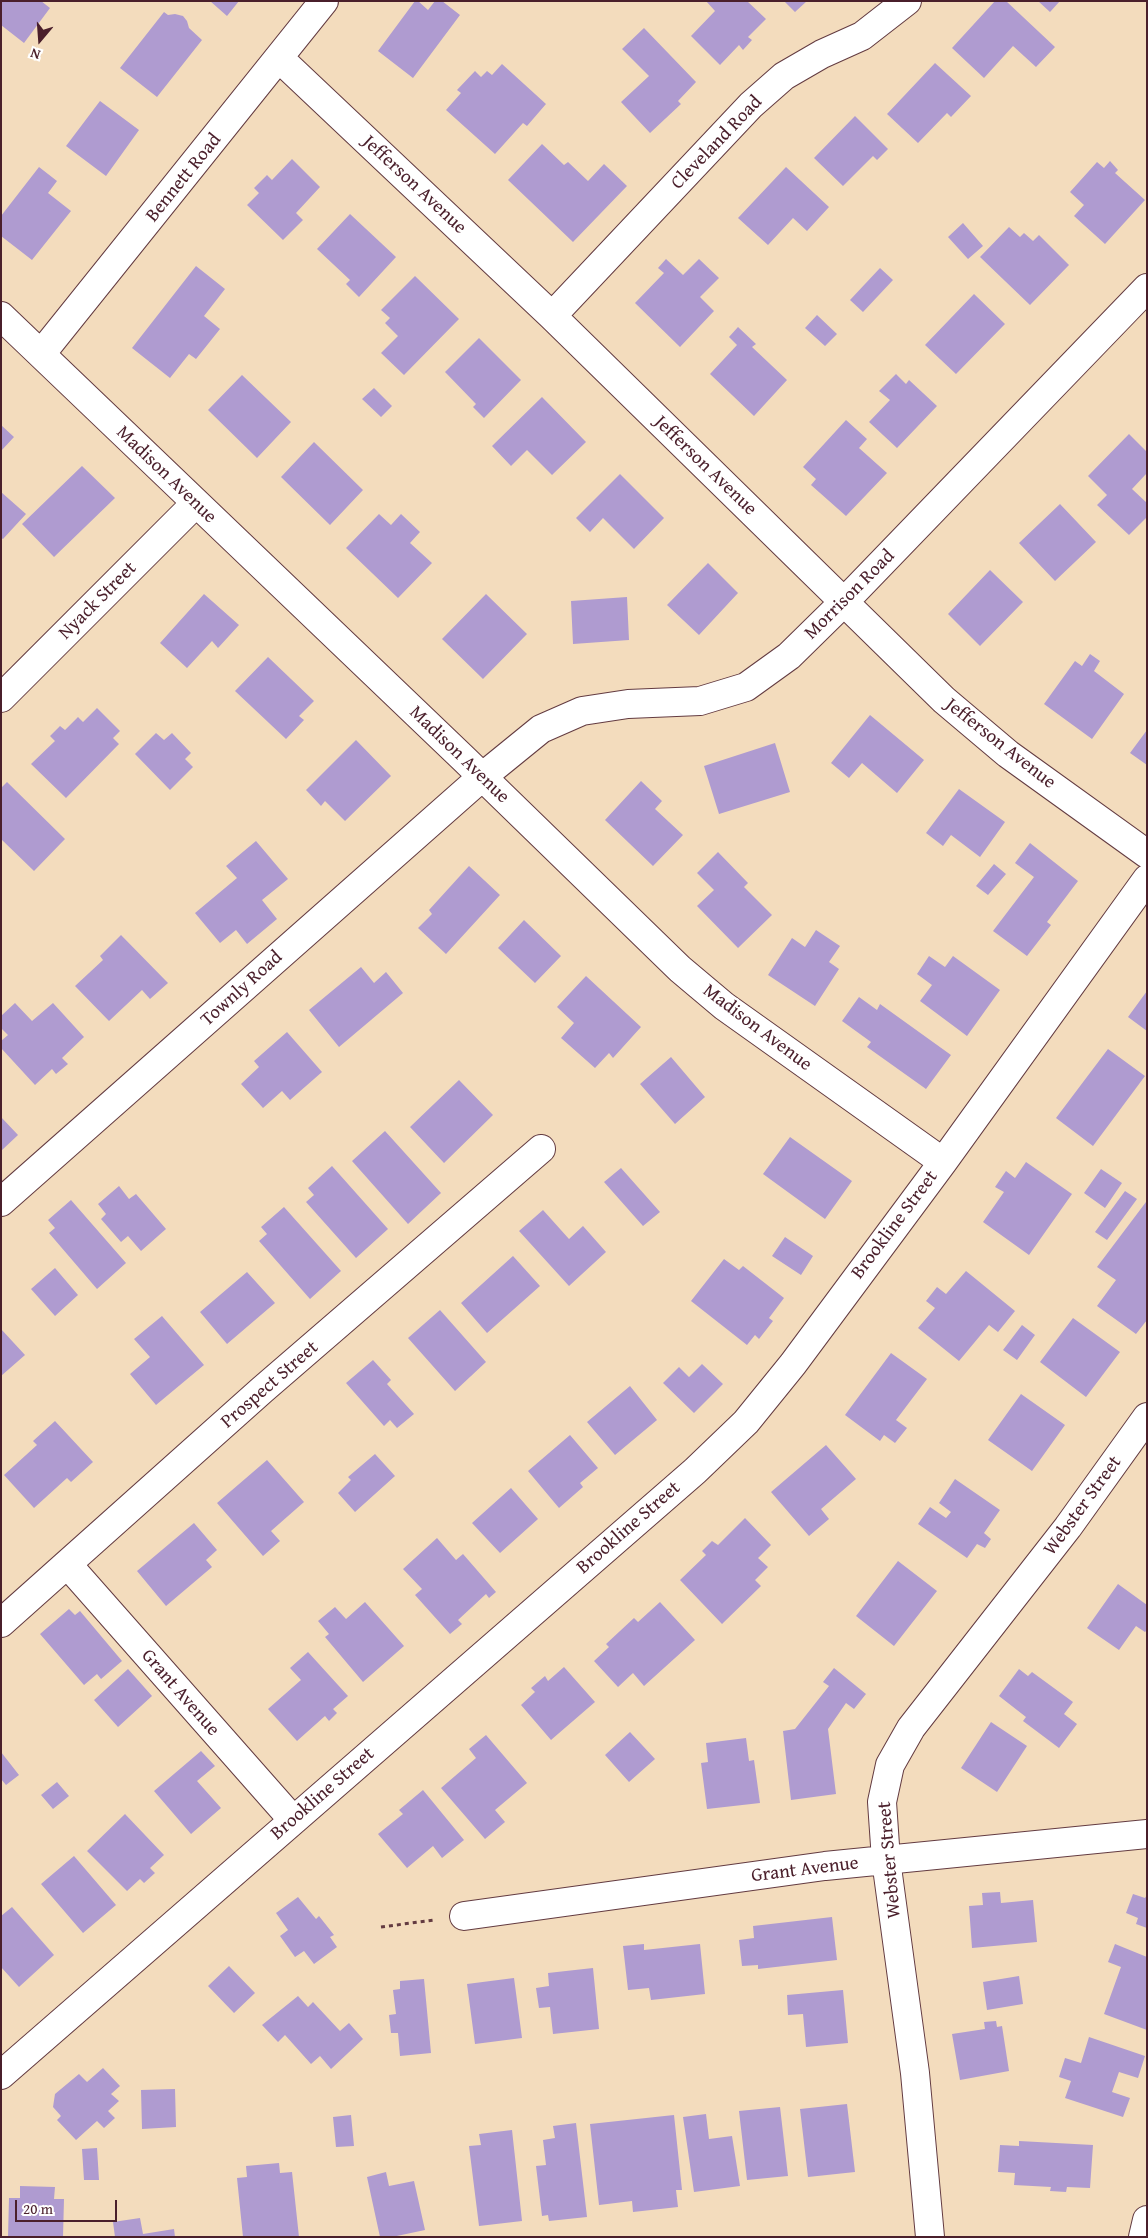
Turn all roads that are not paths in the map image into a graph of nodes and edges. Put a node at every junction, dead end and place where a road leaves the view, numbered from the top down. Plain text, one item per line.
1 (324, 1) edge
2 (906, 1) edge
3 (280, 58) junction
4 (1147, 288) edge
5 (1, 316) edge
6 (552, 316) junction
7 (41, 354) junction
8 (196, 504) junction
9 (844, 602) junction
10 (1, 698) edge
11 (482, 777) junction
12 (1147, 854) edge
13 (1147, 879) edge
14 (541, 1149) dead end
15 (943, 1162) junction
16 (1, 1202) edge
17 (1147, 1418) edge
18 (68, 1565) junction
19 (1, 1623) edge
20 (292, 1820) junction
21 (1147, 1834) edge
22 (886, 1860) junction
23 (464, 1916) road end
24 (1, 2075) edge
25 (1147, 2220) edge
26 (930, 2237) edge
27 (1143, 2237) edge

1 - 3 street, Bennett Road
2 - 6 street, Cleveland Road
3 - 6 street, Jefferson Avenue
3 - 7 street, Bennett Road
4 - 9 street, Morrison Road
5 - 7 street, Madison Avenue
6 - 9 street, Jefferson Avenue
7 - 8 street, Madison Avenue
8 - 10 street, Nyack Street
8 - 11 street, Madison Avenue
9 - 11 street, Morrison Road
9 - 12 street, Jefferson Avenue
11 - 15 street, Madison Avenue
11 - 16 street, Townly Road
13 - 15 street, Brookline Street
14 - 18 street, Prospect Street
15 - 20 street, Brookline Street
17 - 22 street, Webster Street
18 - 19 street, Prospect Street
18 - 20 street, Grant Avenue
20 - 24 street, Brookline Street
21 - 22 street, Grant Avenue
22 - 23 street, Grant Avenue
22 - 26 street, Webster Street
25 - 27 street

